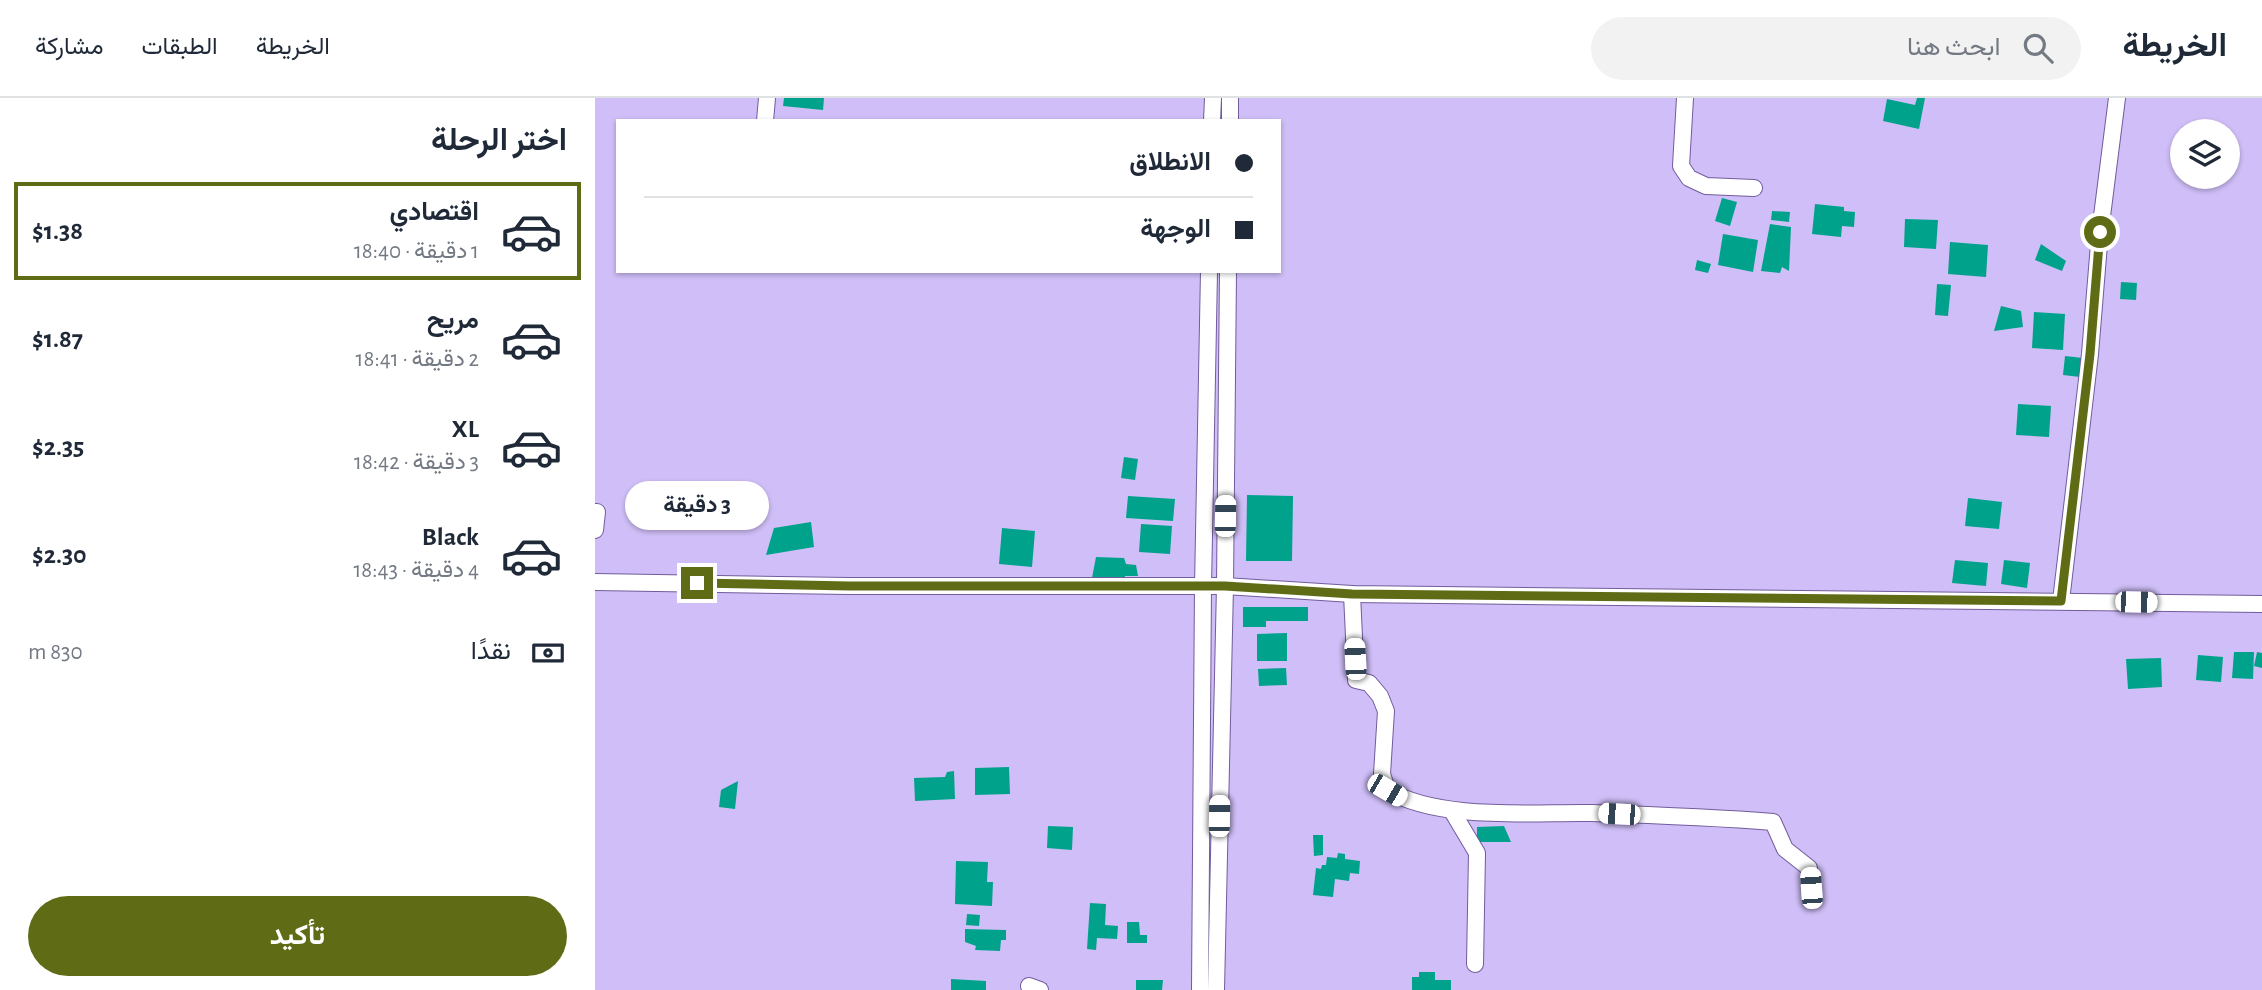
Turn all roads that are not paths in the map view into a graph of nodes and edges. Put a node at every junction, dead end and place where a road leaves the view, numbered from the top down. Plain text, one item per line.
1 (767, 98) edge
2 (1213, 98) edge
3 (1230, 98) edge
4 (1685, 98) edge
5 (2117, 98) edge
6 (765, 119) edge
7 (1212, 119) edge
8 (1230, 119) edge
9 (1754, 188) dead end
10 (1209, 273) edge
11 (1228, 273) edge
12 (1226, 446) junction
13 (1206, 447) junction
14 (595, 512) edge
15 (595, 530) edge
16 (595, 582) edge
17 (1225, 586) junction
18 (1203, 587) junction
19 (1352, 594) junction
20 (2061, 601) junction
21 (2262, 604) edge
22 (1202, 766) junction
23 (1220, 768) junction
24 (1451, 811) junction
25 (1811, 888) dead end
26 (1475, 964) dead end
27 (1200, 990) edge
28 (1216, 990) edge

1 - 6 street
2 - 7 street
3 - 8 street
4 - 9 street
5 - 20 street
10 - 13 street
11 - 12 street
12 - 13 street
12 - 17 street
13 - 18 street
14 - 15 street
16 - 18 street
17 - 18 street
17 - 19 street
17 - 23 street
18 - 22 street
19 - 20 street
19 - 24 street
20 - 21 street
22 - 23 street
22 - 27 street
23 - 28 street
24 - 25 street
24 - 26 street

